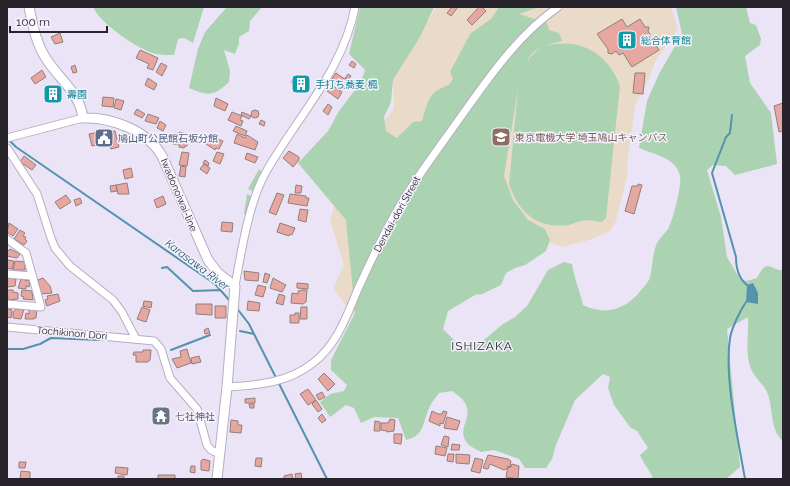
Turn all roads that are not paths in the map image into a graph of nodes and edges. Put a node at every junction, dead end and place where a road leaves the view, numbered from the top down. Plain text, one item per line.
1 (29, 7) edge
2 (355, 7) edge
3 (558, 7) edge
4 (83, 118) junction
5 (7, 138) edge
6 (7, 148) edge
7 (7, 239) edge
8 (7, 274) edge
9 (32, 276) junction
10 (235, 290) junction
11 (7, 304) edge
12 (7, 327) edge
13 (136, 339) junction
14 (227, 387) junction
15 (220, 454) junction
16 (217, 479) edge

1 - 4 main road
2 - 10 street
3 - 14 street, Dendai-dori Street
4 - 5 street
4 - 10 main road, Iwadonoiwai-line
6 - 13 street
7 - 9 street
8 - 9 street
9 - 11 street
10 - 14 main road
12 - 13 street, Tochikinori Dori
13 - 15 street, Tochikinori Dori
14 - 15 main road
15 - 16 main road

